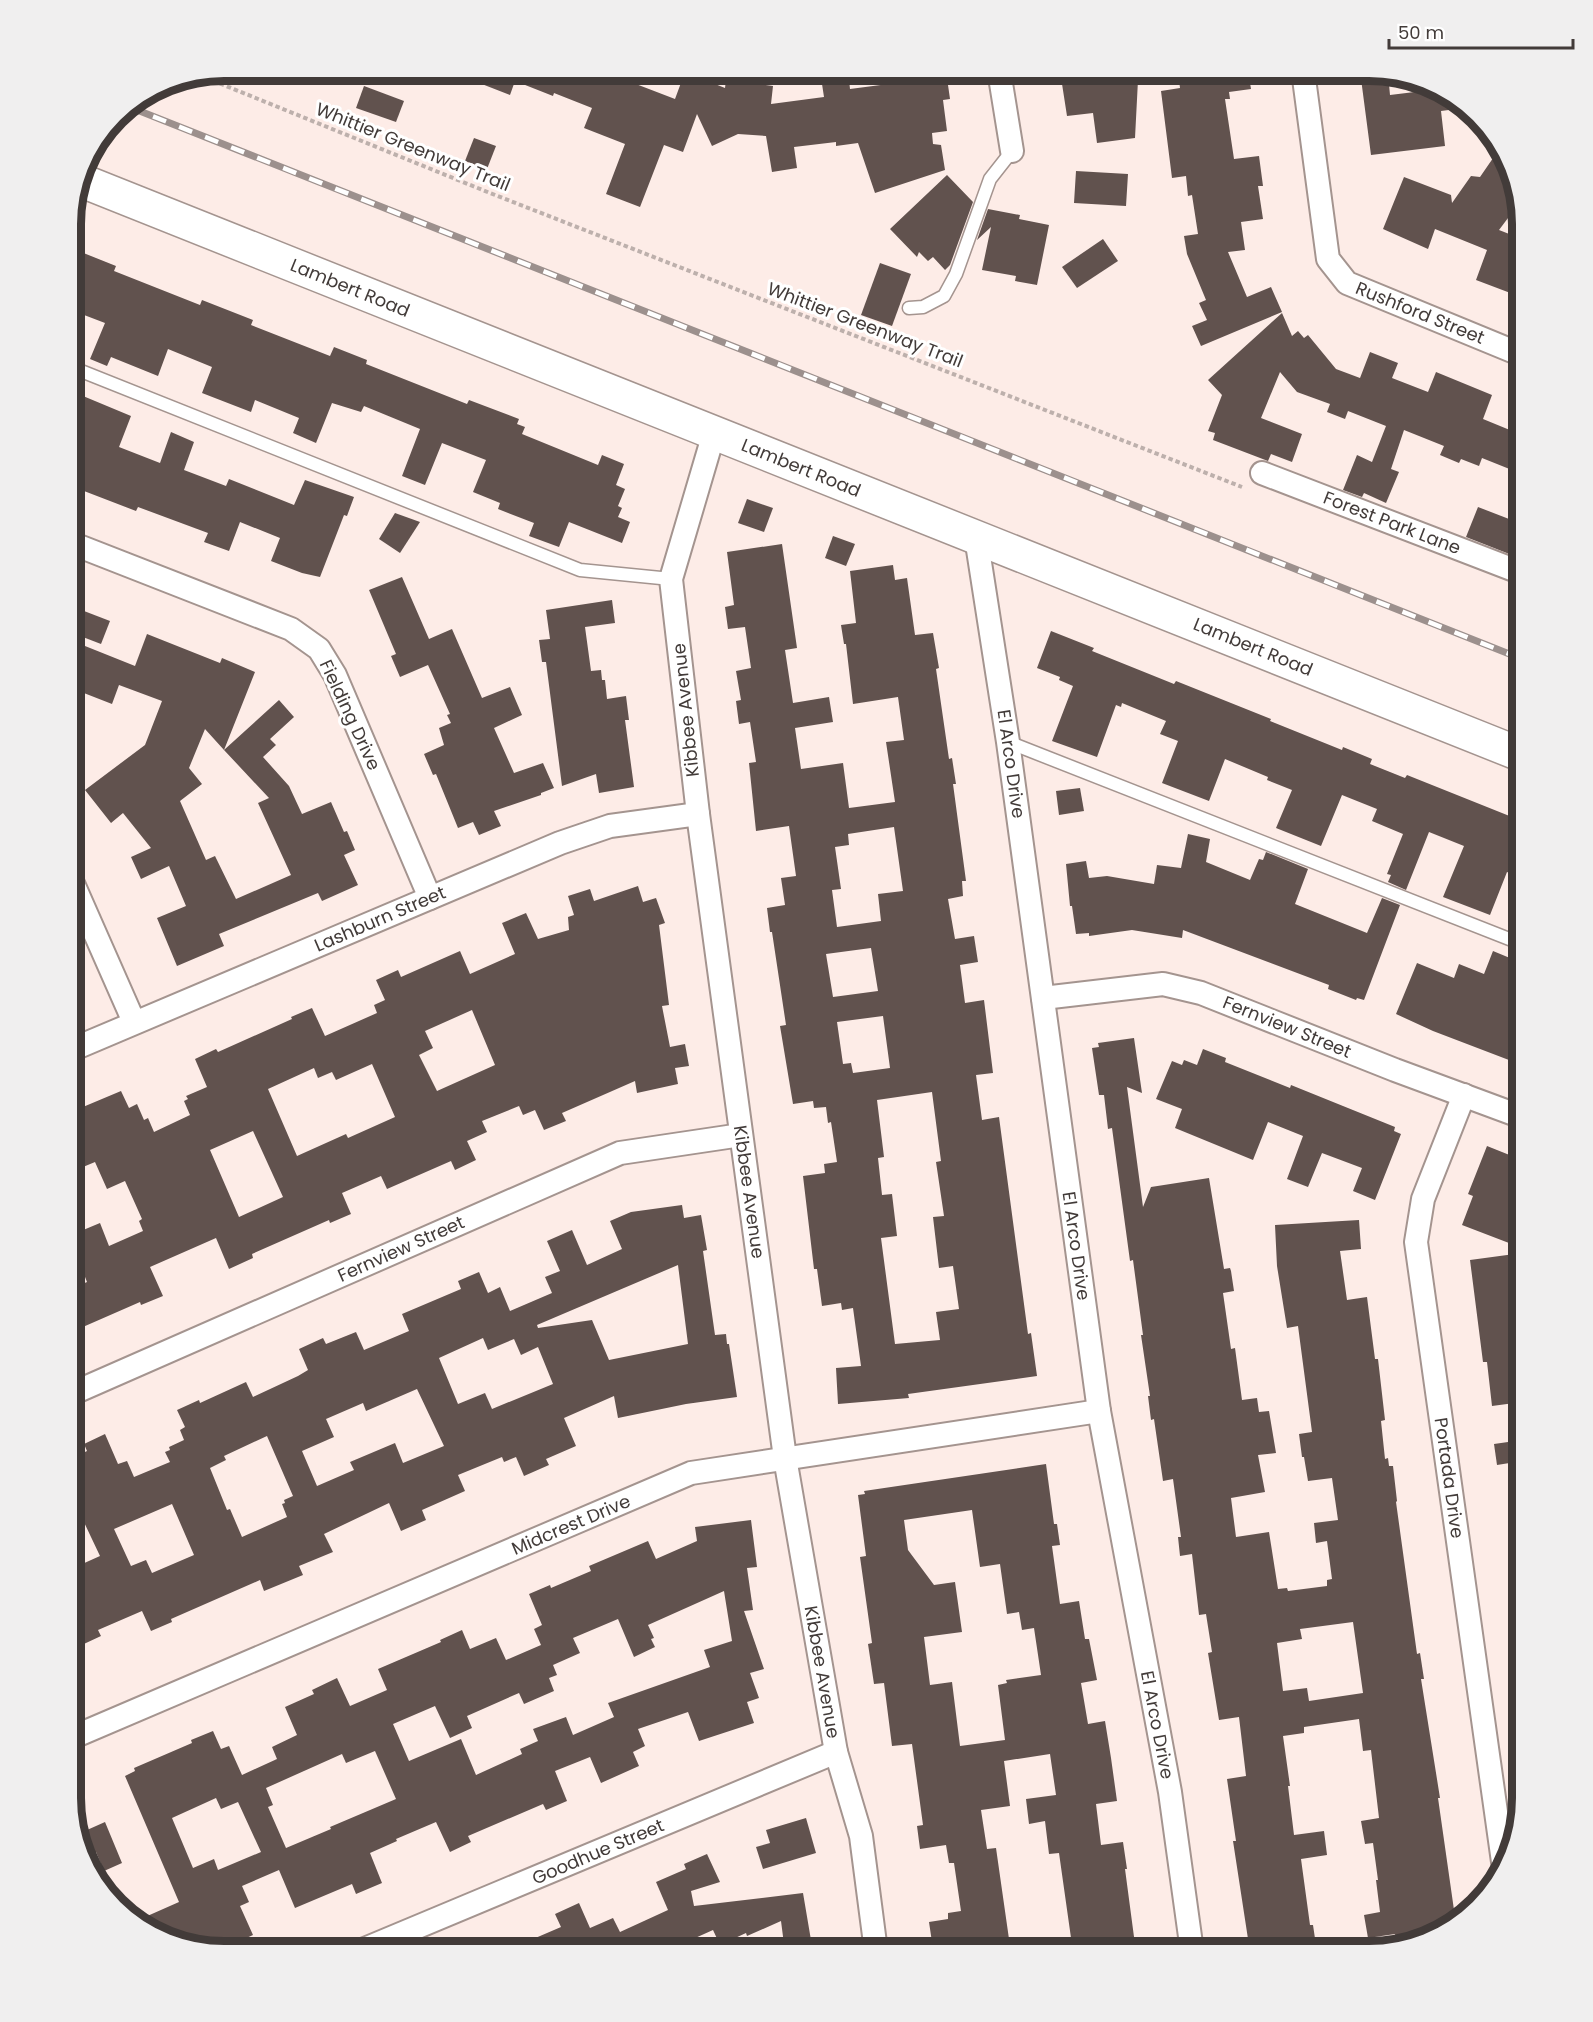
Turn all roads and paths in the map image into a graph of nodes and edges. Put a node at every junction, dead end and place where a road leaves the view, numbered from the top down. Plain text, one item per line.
1 (215, 81) edge
2 (1001, 81) edge
3 (1304, 81) edge
4 (1012, 151) joint
5 (87, 183) edge
6 (909, 308) dead end
7 (1512, 351) edge
8 (81, 371) edge
9 (714, 433) junction
10 (1255, 481) joint
11 (976, 537) junction
12 (81, 547) edge
13 (1512, 570) edge
14 (671, 579) junction
15 (1008, 742) junction
16 (1512, 751) edge
17 (698, 814) junction
18 (430, 898) junction
19 (81, 902) edge
20 (1512, 940) edge
21 (1043, 998) junction
22 (134, 1022) junction
23 (81, 1046) edge
24 (1464, 1095) junction
25 (1512, 1113) edge
26 (741, 1135) junction
27 (81, 1390) edge
28 (1099, 1411) junction
29 (785, 1458) junction
30 (81, 1733) edge
31 (836, 1752) junction
32 (1502, 1851) edge
33 (386, 1941) edge
34 (875, 1941) edge
35 (1190, 1941) edge

1 - 10 path, Whittier Greenway Trail
2 - 4 street
3 - 7 street, Rushford Street
4 - 6 lane
5 - 9 main road, Lambert Road
8 - 14 lane
9 - 11 main road, Lambert Road
9 - 14 street, Kibbee Avenue
10 - 13 street, Forest Park Lane
11 - 15 street, El Arco Drive
11 - 16 main road, Lambert Road
12 - 18 street, Fielding Drive
14 - 17 street, Kibbee Avenue
15 - 20 lane
15 - 21 street, El Arco Drive
17 - 18 street, Lashburn Street
17 - 26 street, Kibbee Avenue
18 - 22 street, Lashburn Street
19 - 22 street
21 - 24 street, Fernview Street
21 - 28 street, El Arco Drive
22 - 23 street, Lashburn Street
24 - 25 street, Fernview Street
24 - 32 street, Portada Drive
26 - 27 street, Fernview Street
26 - 29 street, Kibbee Avenue
28 - 29 street, Midcrest Drive
28 - 35 street, El Arco Drive
29 - 30 street, Midcrest Drive
29 - 31 street, Kibbee Avenue
31 - 33 street, Goodhue Street
31 - 34 street, Kibbee Avenue

